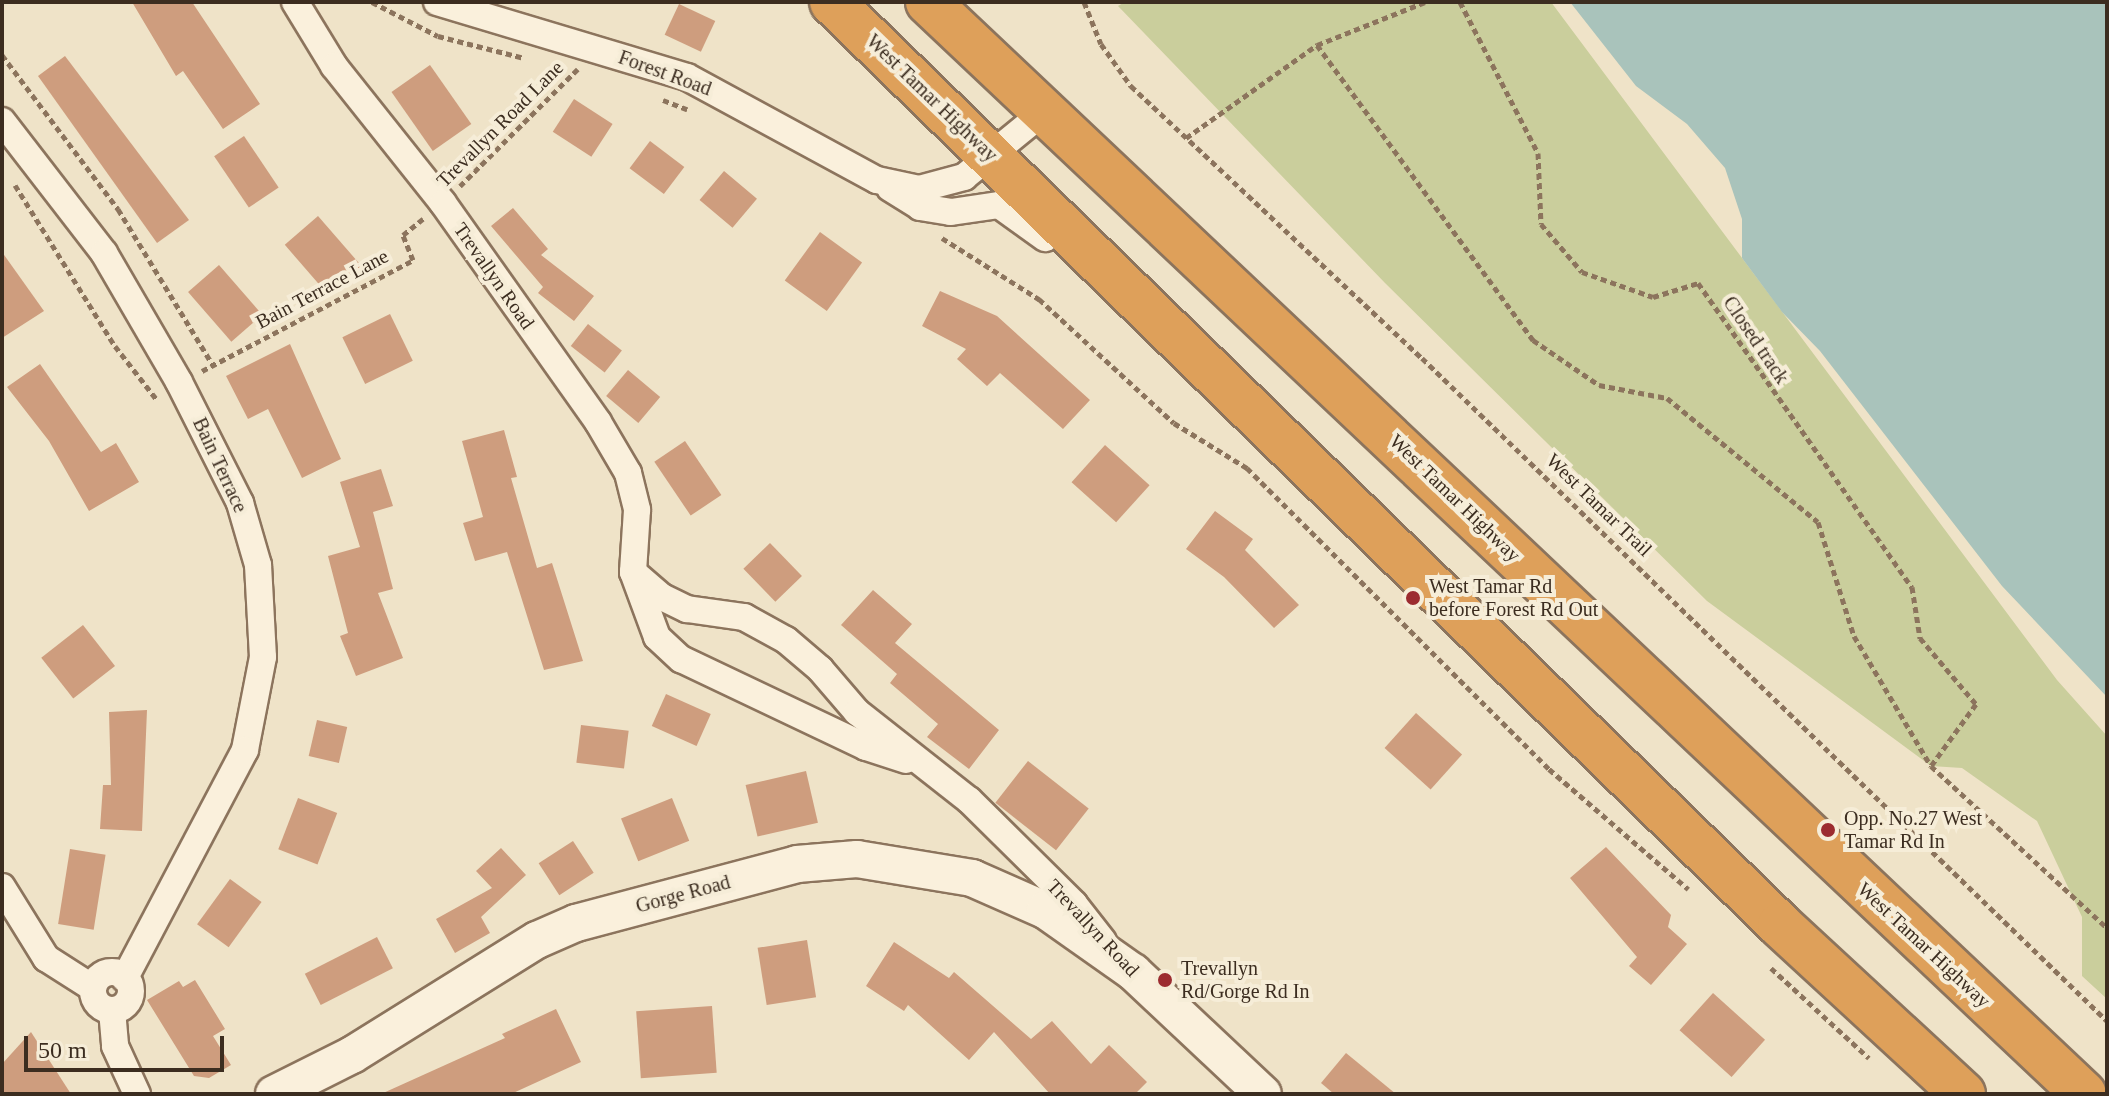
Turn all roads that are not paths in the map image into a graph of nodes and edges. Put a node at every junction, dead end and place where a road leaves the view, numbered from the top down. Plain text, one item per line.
1 (295, 2) edge
2 (437, 2) edge
3 (832, 2) edge
4 (928, 2) edge
5 (1045, 111) junction
6 (7, 136) edge
7 (993, 156) junction
8 (877, 180) junction
9 (1215, 373) junction
10 (633, 572) junction
11 (921, 765) junction
12 (2, 887) edge
13 (1116, 957) junction
14 (125, 978) junction
15 (93, 988) junction
16 (112, 1010) junction
17 (137, 1094) edge
18 (274, 1094) edge
19 (1263, 1094) edge
20 (1963, 1094) edge
21 (2084, 1094) edge

1 - 10 street, Trevallyn Road
2 - 8 street, Forest Road
3 - 7 highway, West Tamar Highway
4 - 5 highway, West Tamar Highway
5 - 7 street, Forest Road
5 - 21 highway, West Tamar Highway
6 - 14 street, Bain Terrace
7 - 8 street, Forest Road
7 - 9 highway, West Tamar Highway
8 - 9 street, Forest Road
9 - 20 highway, West Tamar Highway
10 - 11 street, Trevallyn Road
10 - 11 street, Trevallyn Road
11 - 13 street, Trevallyn Road
12 - 15 street
13 - 18 street, Gorge Road
13 - 19 street, Trevallyn Road
14 - 15 street
14 - 16 street
15 - 16 street
16 - 17 street

